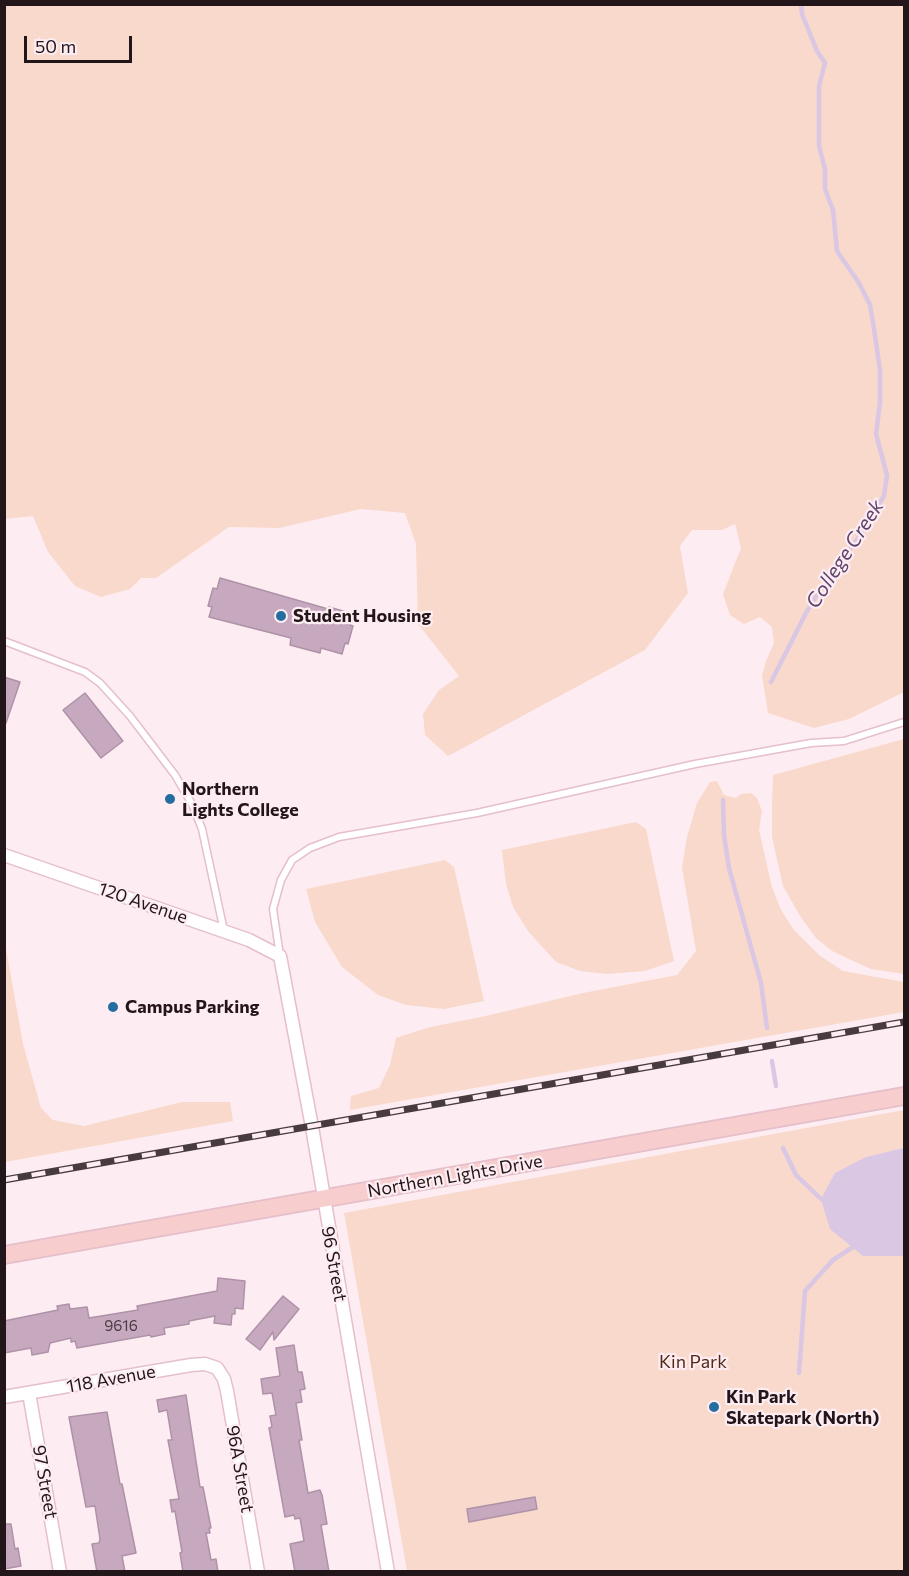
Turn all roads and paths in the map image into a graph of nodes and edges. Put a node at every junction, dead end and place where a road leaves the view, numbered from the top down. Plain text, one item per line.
1 (4, 640) edge
2 (904, 722) edge
3 (4, 855) edge
4 (225, 931) junction
5 (280, 956) junction
6 (904, 1096) edge
7 (323, 1199) junction
8 (4, 1255) edge
9 (217, 1368) joint
10 (29, 1393) junction
11 (4, 1397) edge
12 (60, 1572) edge
13 (258, 1572) edge
14 (388, 1572) edge

1 - 4 lane
2 - 5 lane
3 - 4 street, 120 Avenue
4 - 5 street, 120 Avenue
5 - 7 street, 96 Street
6 - 7 main road, Northern Lights Drive
7 - 8 main road, Northern Lights Drive
7 - 14 street, 96 Street
9 - 10 street, 118 Avenue
9 - 13 street, 96A Street
10 - 11 street, 118 Avenue
10 - 12 street, 97 Street

